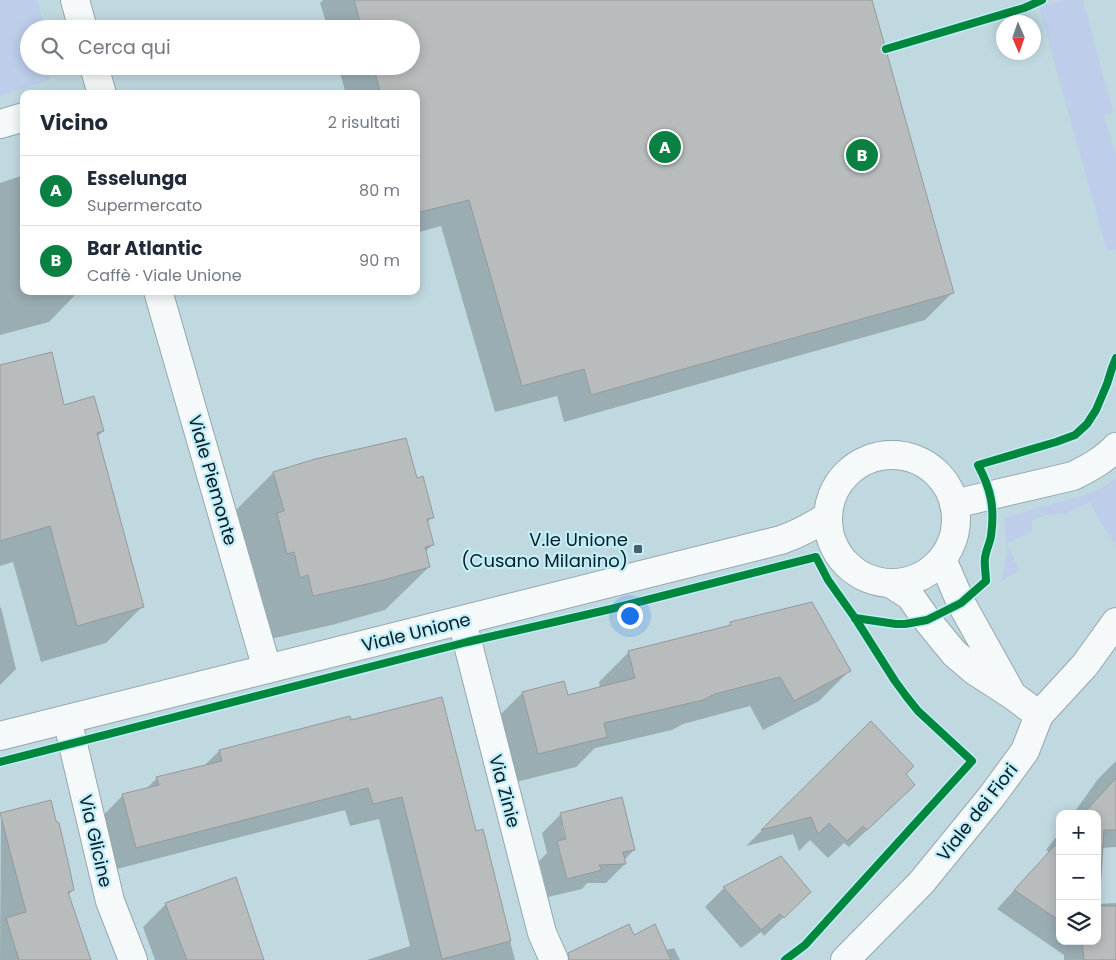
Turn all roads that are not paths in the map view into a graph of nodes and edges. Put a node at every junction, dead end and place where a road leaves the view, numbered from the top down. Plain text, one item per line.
1 (75, 0) edge
2 (81, 20) edge
3 (96, 75) edge
4 (100, 90) edge
5 (20, 118) edge
6 (0, 124) edge
7 (159, 295) edge
8 (1116, 447) edge
9 (954, 504) junction
10 (828, 516) junction
11 (942, 559) junction
12 (890, 583) junction
13 (462, 621) junction
14 (1116, 622) edge
15 (1105, 648) edge
16 (267, 669) junction
17 (1012, 695) junction
18 (1039, 715) junction
19 (67, 719) junction
20 (0, 736) edge
21 (133, 960) edge
22 (554, 960) edge
23 (845, 960) edge

1 - 2 street
3 - 4 street
5 - 6 street
7 - 16 street, Viale Piemonte
8 - 9 street
9 - 10 street
9 - 11 street
10 - 12 street
10 - 13 street, Viale Unione
11 - 12 street
11 - 17 street
12 - 17 street
13 - 16 street, Viale Unione
13 - 22 street, Via Zinie
14 - 15 street, Viale dei Fiori
15 - 18 street, Viale dei Fiori
16 - 19 street, Viale Unione
17 - 18 street
18 - 23 street, Viale dei Fiori
19 - 20 street, Viale Unione
19 - 21 street, Via Glicine

